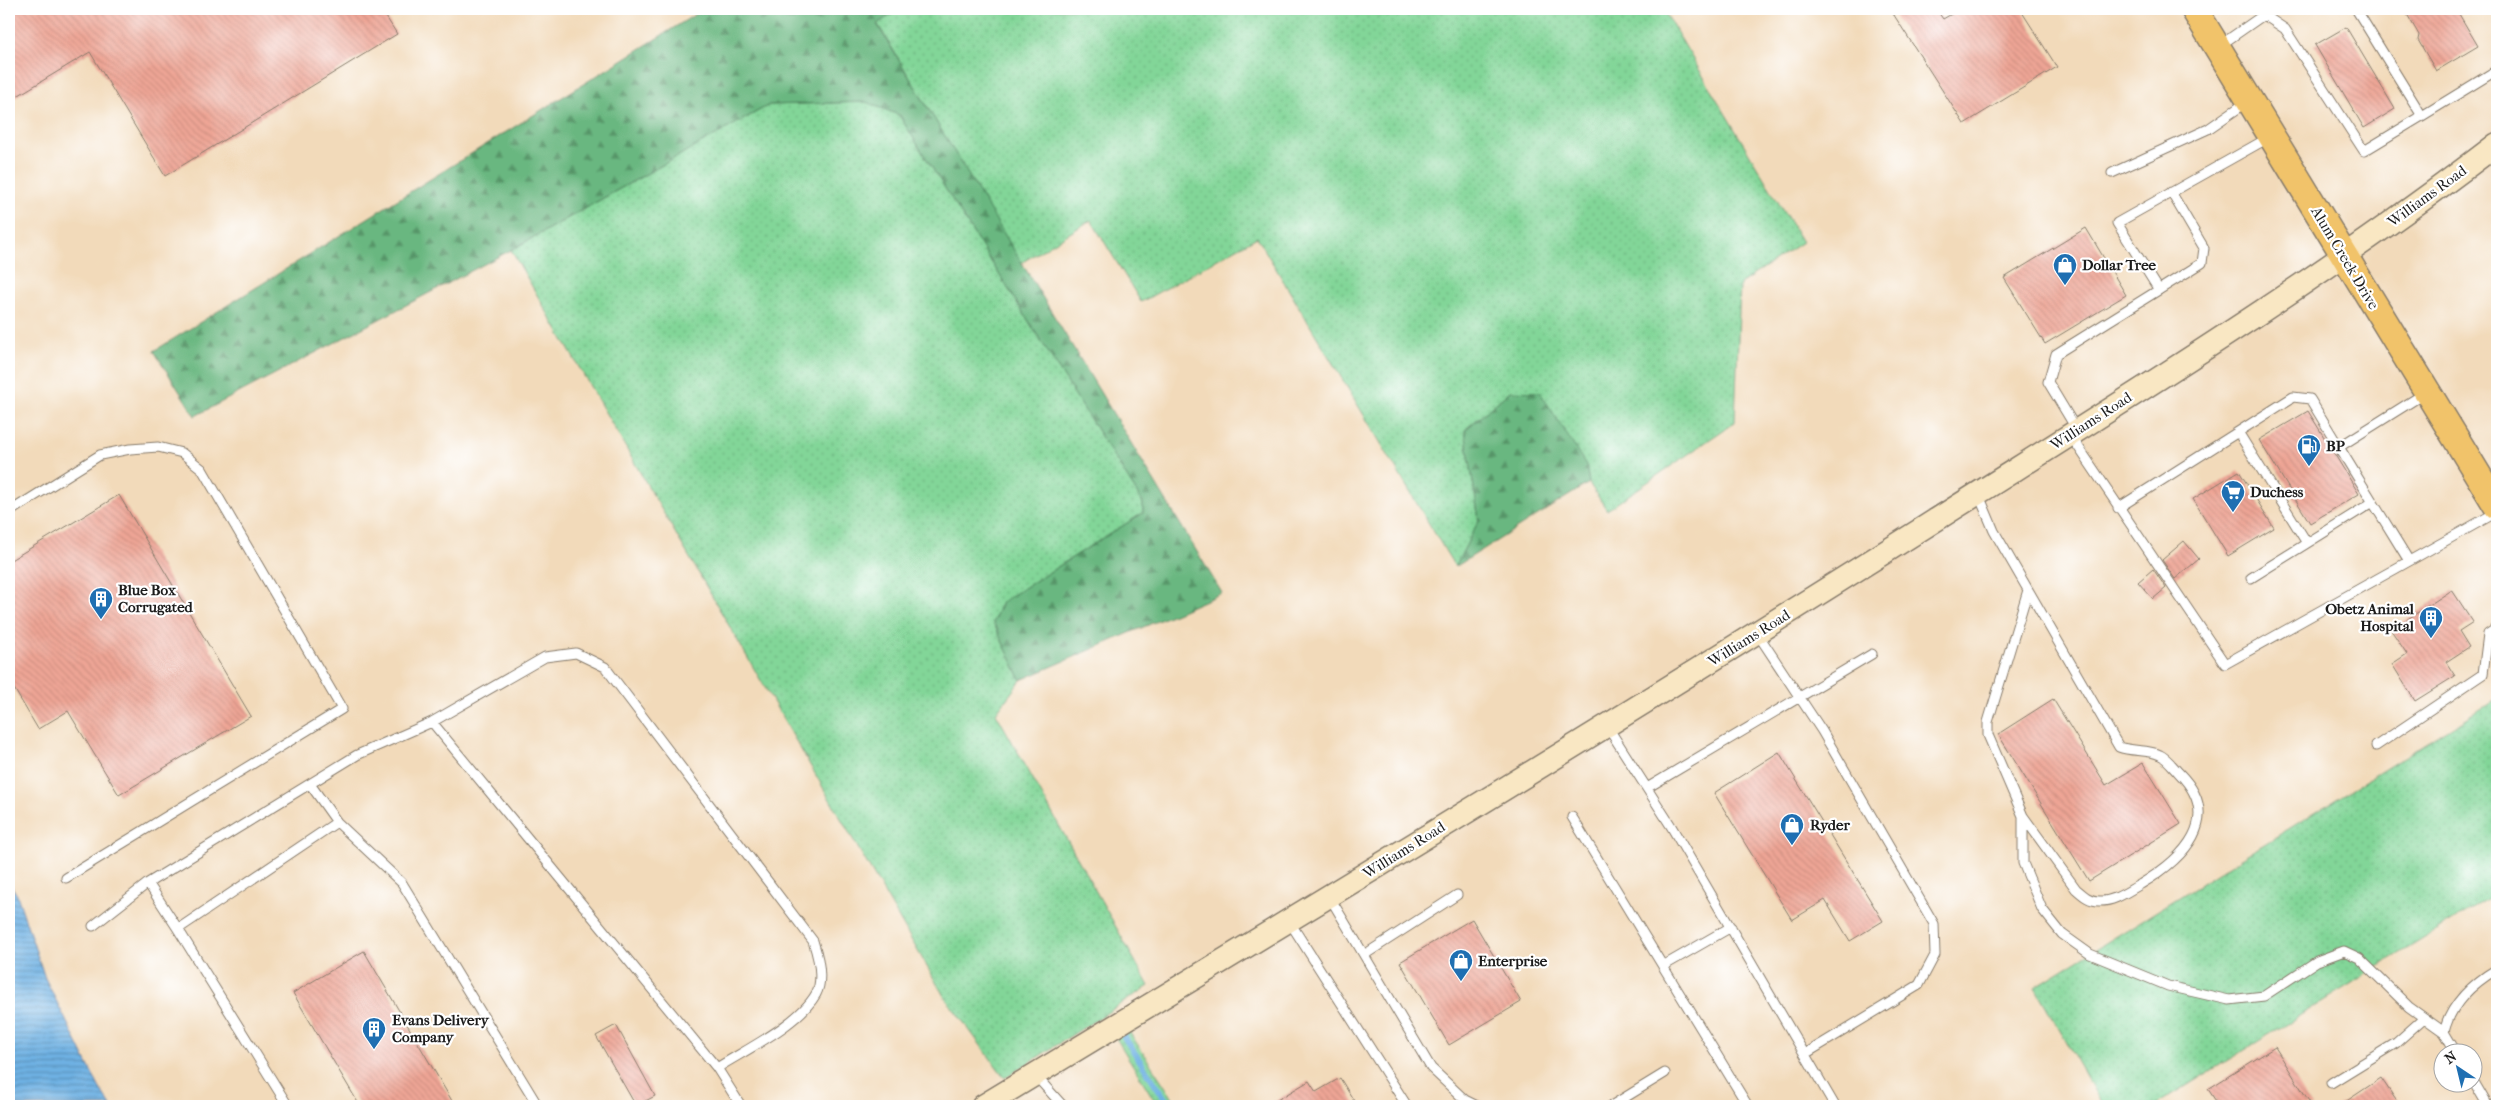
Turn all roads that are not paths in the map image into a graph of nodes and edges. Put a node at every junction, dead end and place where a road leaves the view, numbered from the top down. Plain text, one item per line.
1 (2194, 9) edge
2 (2272, 9) edge
3 (2356, 9) edge
4 (2262, 12) edge
5 (2217, 47) junction
6 (2497, 70) edge
7 (2250, 101) junction
8 (2422, 116) junction
9 (2271, 136) junction
10 (2497, 144) edge
11 (2112, 173) dead end
12 (2171, 192) junction
13 (2344, 256) junction
14 (2159, 290) junction
15 (2427, 392) junction
16 (2238, 432) junction
17 (2073, 433) junction
18 (2339, 447) junction
19 (1978, 493) junction
20 (2373, 502) junction
21 (2497, 506) edge
22 (2118, 508) junction
23 (9, 512) edge
24 (2497, 512) edge
25 (2306, 543) junction
26 (2409, 561) junction
27 (2250, 578) dead end
28 (2028, 590) junction
29 (2497, 628) edge
30 (1757, 633) junction
31 (1872, 654) dead end
32 (1799, 697) junction
33 (432, 722) junction
34 (1607, 726) junction
35 (2376, 746) dead end
36 (310, 784) junction
37 (1647, 788) junction
38 (2023, 816) junction
39 (1572, 817) dead end
40 (337, 822) junction
41 (66, 878) dead end
42 (148, 883) junction
43 (1457, 895) dead end
44 (1329, 896) junction
45 (1289, 920) junction
46 (93, 926) dead end
47 (1731, 927) junction
48 (178, 928) junction
49 (1364, 955) junction
50 (1663, 966) junction
51 (2497, 969) edge
52 (2424, 1018) junction
53 (2444, 1032) junction
54 (2450, 1042) edge
55 (1805, 1054) junction
56 (717, 1068) junction
57 (1665, 1073) dead end
58 (1035, 1075) junction
59 (2331, 1083) dead end
60 (2480, 1092) edge
61 (288, 1106) edge
62 (538, 1106) edge
63 (741, 1106) edge
64 (983, 1106) edge
65 (1063, 1106) edge
66 (1407, 1106) edge
67 (1477, 1106) edge
68 (1611, 1106) edge
69 (1748, 1106) edge
70 (1835, 1106) edge
71 (2488, 1106) edge

1 - 5 main road, Alum Creek Drive
2 - 4 lane
3 - 8 lane
4 - 5 lane
4 - 8 lane
5 - 7 main road, Alum Creek Drive
6 - 8 lane
7 - 9 main road, Alum Creek Drive
7 - 11 lane
9 - 12 lane
9 - 13 main road, Alum Creek Drive
10 - 13 main road, Williams Road
12 - 14 lane
12 - 14 lane
13 - 15 main road, Alum Creek Drive
13 - 17 main road, Williams Road
14 - 17 lane
15 - 18 lane
15 - 21 main road, Alum Creek Drive
16 - 18 lane
16 - 22 lane
16 - 25 lane
17 - 19 main road, Williams Road
17 - 22 lane
18 - 20 lane
19 - 28 lane
19 - 30 main road, Williams Road
20 - 25 lane
20 - 26 lane
22 - 26 lane
23 - 41 lane
24 - 26 lane
25 - 27 lane
28 - 38 lane
28 - 38 lane
29 - 35 lane
30 - 32 lane
30 - 34 main road, Williams Road
31 - 32 lane
32 - 37 lane
32 - 55 lane
33 - 36 lane
33 - 56 lane
33 - 56 lane
34 - 37 lane
34 - 44 main road, Williams Road
36 - 40 lane
36 - 42 lane
37 - 47 lane
38 - 52 lane
39 - 50 lane
40 - 48 lane
40 - 62 lane
42 - 46 lane
42 - 48 lane
43 - 49 lane
44 - 45 main road, Williams Road
44 - 49 lane
45 - 58 main road, Williams Road
45 - 66 lane
47 - 50 lane
47 - 55 lane
48 - 61 lane
49 - 67 lane
50 - 69 lane
51 - 53 lane
52 - 53 lane
52 - 59 lane
53 - 54 lane
55 - 70 lane
56 - 63 lane
57 - 68 lane
58 - 64 main road, Williams Road
58 - 65 lane
60 - 71 lane

